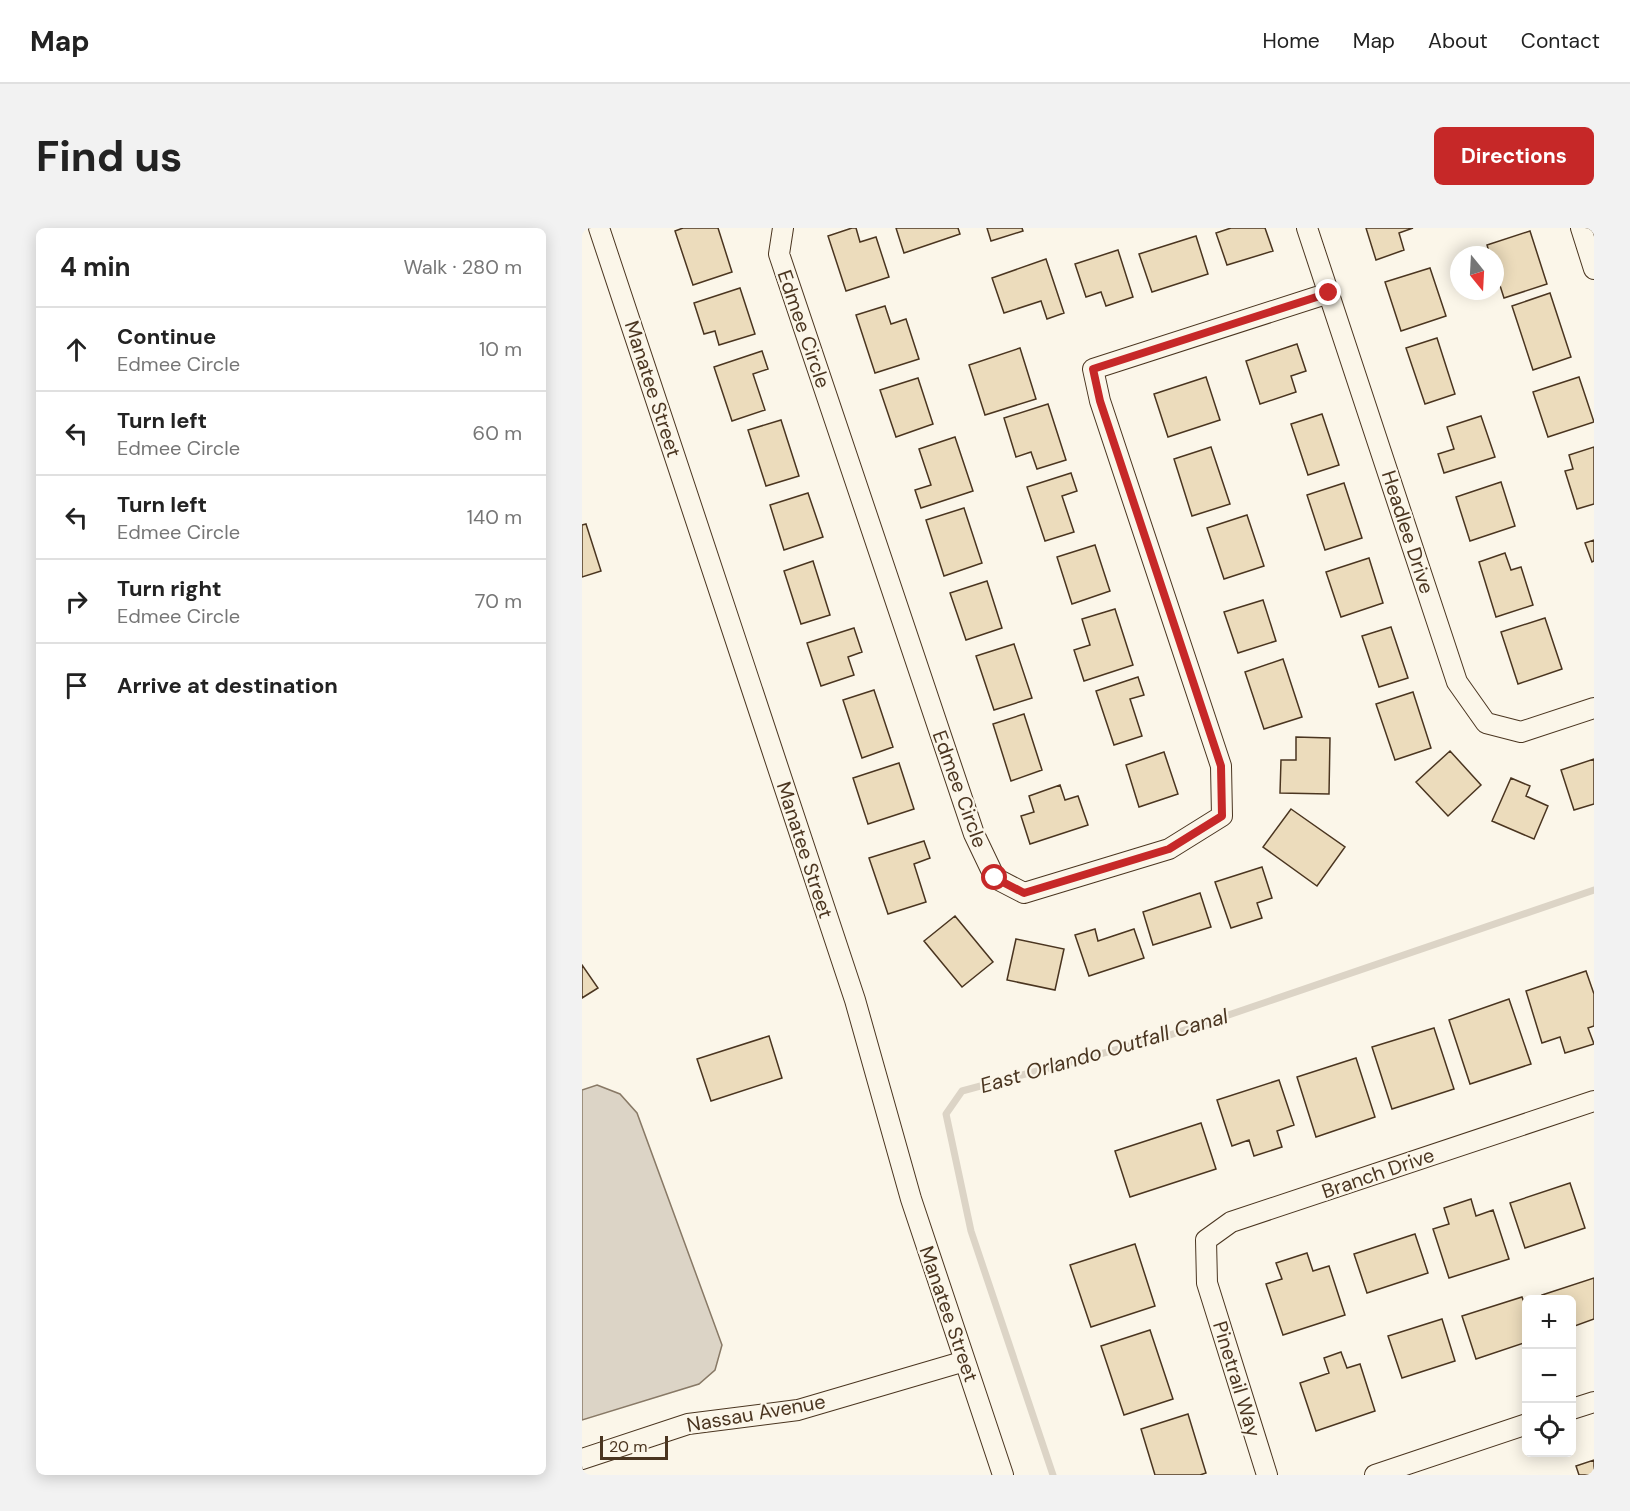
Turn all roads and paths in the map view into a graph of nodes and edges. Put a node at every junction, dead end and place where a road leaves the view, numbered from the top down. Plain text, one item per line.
1 (599, 228) edge
2 (783, 228) edge
3 (1307, 228) edge
4 (1581, 228) edge
5 (1594, 268) edge
6 (1329, 293) junction
7 (1594, 708) edge
8 (1594, 1101) edge
9 (1207, 1283) joint
10 (965, 1361) junction
11 (1594, 1402) edge
12 (1576, 1408) edge
13 (1522, 1426) edge
14 (582, 1459) edge
15 (1003, 1475) edge
16 (1267, 1475) edge
17 (1375, 1475) edge

1 - 10 street, Manatee Street
2 - 6 street, Edmee Circle
3 - 6 street, Headlee Drive
4 - 5 street
6 - 7 street, Headlee Drive
8 - 9 street, Branch Drive
9 - 16 street, Pinetrail Way
10 - 14 street, Nassau Avenue
10 - 15 street, Manatee Street
11 - 12 street
13 - 17 street

